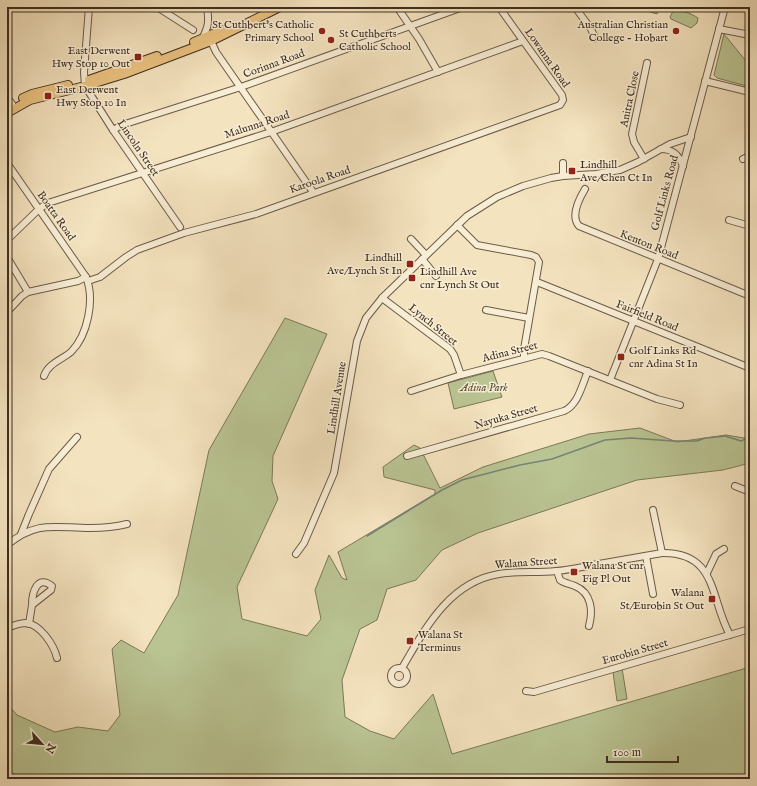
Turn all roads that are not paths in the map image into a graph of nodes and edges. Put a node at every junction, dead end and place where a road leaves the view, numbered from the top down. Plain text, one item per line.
1 (89, 7) edge
2 (156, 7) edge
3 (207, 7) edge
4 (268, 7) edge
5 (280, 7) edge
6 (397, 7) edge
7 (463, 7) edge
8 (499, 7) edge
9 (576, 7) edge
10 (725, 7) edge
11 (209, 21) junction
12 (410, 26) junction
13 (719, 29) junction
14 (193, 30) dead end
15 (222, 31) junction
16 (750, 35) edge
17 (595, 38) dead end
18 (202, 39) junction
19 (523, 41) junction
20 (211, 42) junction
21 (647, 63) dead end
22 (438, 72) junction
23 (705, 81) junction
24 (85, 84) junction
25 (240, 87) junction
26 (750, 92) edge
27 (562, 102) joint
28 (9, 103) edge
29 (7, 112) edge
30 (114, 130) junction
31 (272, 132) junction
32 (691, 137) junction
33 (660, 150) junction
34 (750, 156) edge
35 (644, 159) junction
36 (743, 159) dead end
37 (7, 163) edge
38 (563, 163) dead end
39 (683, 166) junction
40 (143, 173) junction
41 (563, 176) junction
42 (586, 189) dead end
43 (313, 192) junction
44 (39, 208) junction
45 (729, 220) dead end
46 (457, 225) junction
47 (750, 226) edge
48 (180, 227) dead end
49 (411, 239) dead end
50 (7, 240) edge
51 (7, 257) edge
52 (424, 257) junction
53 (658, 259) junction
54 (436, 276) dead end
55 (87, 279) junction
56 (537, 282) junction
57 (28, 292) junction
58 (750, 296) edge
59 (382, 298) junction
60 (486, 310) dead end
61 (7, 312) edge
62 (530, 318) junction
63 (634, 321) junction
64 (524, 358) junction
65 (750, 368) edge
66 (588, 371) junction
67 (461, 375) junction
68 (44, 376) dead end
69 (610, 380) junction
70 (411, 391) dead end
71 (680, 405) dead end
72 (77, 437) dead end
73 (407, 456) dead end
74 (735, 486) dead end
75 (750, 492) edge
76 (654, 510) dead end
77 (127, 524) dead end
78 (21, 534) junction
79 (7, 545) edge
80 (724, 549) dead end
81 (662, 553) junction
82 (296, 554) dead end
83 (646, 556) junction
84 (557, 571) junction
85 (707, 573) junction
86 (652, 594) dead end
87 (32, 605) dead end
88 (29, 624) junction
89 (589, 626) dead end
90 (7, 628) edge
91 (750, 629) edge
92 (730, 635) junction
93 (57, 658) dead end
94 (402, 668) dead end
95 (526, 691) dead end

1 - 24 street
2 - 14 street
3 - 11 street
4 - 15 main road
5 - 20 main road
6 - 12 street
7 - 12 street, Corinna Road
8 - 19 street, Lowanna Road
9 - 17 street
10 - 13 street, Golf Links Road
11 - 15 street
11 - 18 street
12 - 22 street
12 - 25 street, Corinna Road
13 - 16 street
13 - 23 street, Golf Links Road
15 - 18 main road
18 - 24 main road
19 - 22 street, Malunna Road
19 - 27 street, Lowanna Road
20 - 24 main road
20 - 25 street
21 - 35 street, Anitra Close
22 - 31 street, Malunna Road
23 - 26 street
23 - 32 street, Golf Links Road
24 - 28 main road
24 - 29 main road
24 - 30 street, Lincoln Street
25 - 30 street, Corinna Road
25 - 31 street
27 - 43 street, Karoola Road
30 - 40 street, Lincoln Street
31 - 40 street, Malunna Road
31 - 43 street
32 - 33 street, Lindhill Avenue
32 - 39 street, Golf Links Road
33 - 35 street, Lindhill Avenue
33 - 39 street
34 - 36 street
35 - 41 street, Lindhill Avenue
37 - 44 street, Boatta Road
38 - 41 street
39 - 53 street, Golf Links Road
40 - 44 street, Malunna Road
40 - 48 street, Lincoln Street
41 - 46 street, Lindhill Avenue
42 - 53 street, Kenton Road
43 - 55 street, Karoola Road
44 - 50 street, Malunna Road
44 - 55 street, Boatta Road
45 - 47 street
46 - 52 street, Lindhill Avenue
46 - 56 street
49 - 52 street
51 - 57 street
52 - 54 street
52 - 59 street, Lindhill Avenue
53 - 58 street, Kenton Road
53 - 63 street, Golf Links Road
55 - 57 street, Karoola Road
55 - 68 street
56 - 62 street
56 - 63 street, Fairfield Road
57 - 61 street, Karoola Road
59 - 67 street, Lynch Street
59 - 82 street, Lindhill Avenue
60 - 62 street
62 - 64 street
63 - 65 street, Fairfield Road
63 - 69 street, Golf Links Road
64 - 66 street, Adina Street
64 - 67 street, Adina Street
66 - 69 street, Adina Street
66 - 73 street, Nayuka Street
67 - 70 street, Adina Street
69 - 71 street, Adina Street
72 - 78 street
74 - 75 street
76 - 81 street
77 - 78 street
78 - 79 street
80 - 85 street
81 - 83 street, Walana Street
81 - 85 street, Walana Street
83 - 84 street, Walana Street
83 - 86 street
84 - 89 street
84 - 94 street, Walana Street
85 - 92 street, Walana Street
87 - 88 street
88 - 90 street
88 - 93 street
91 - 92 street, Eurobin Street
92 - 95 street, Eurobin Street

